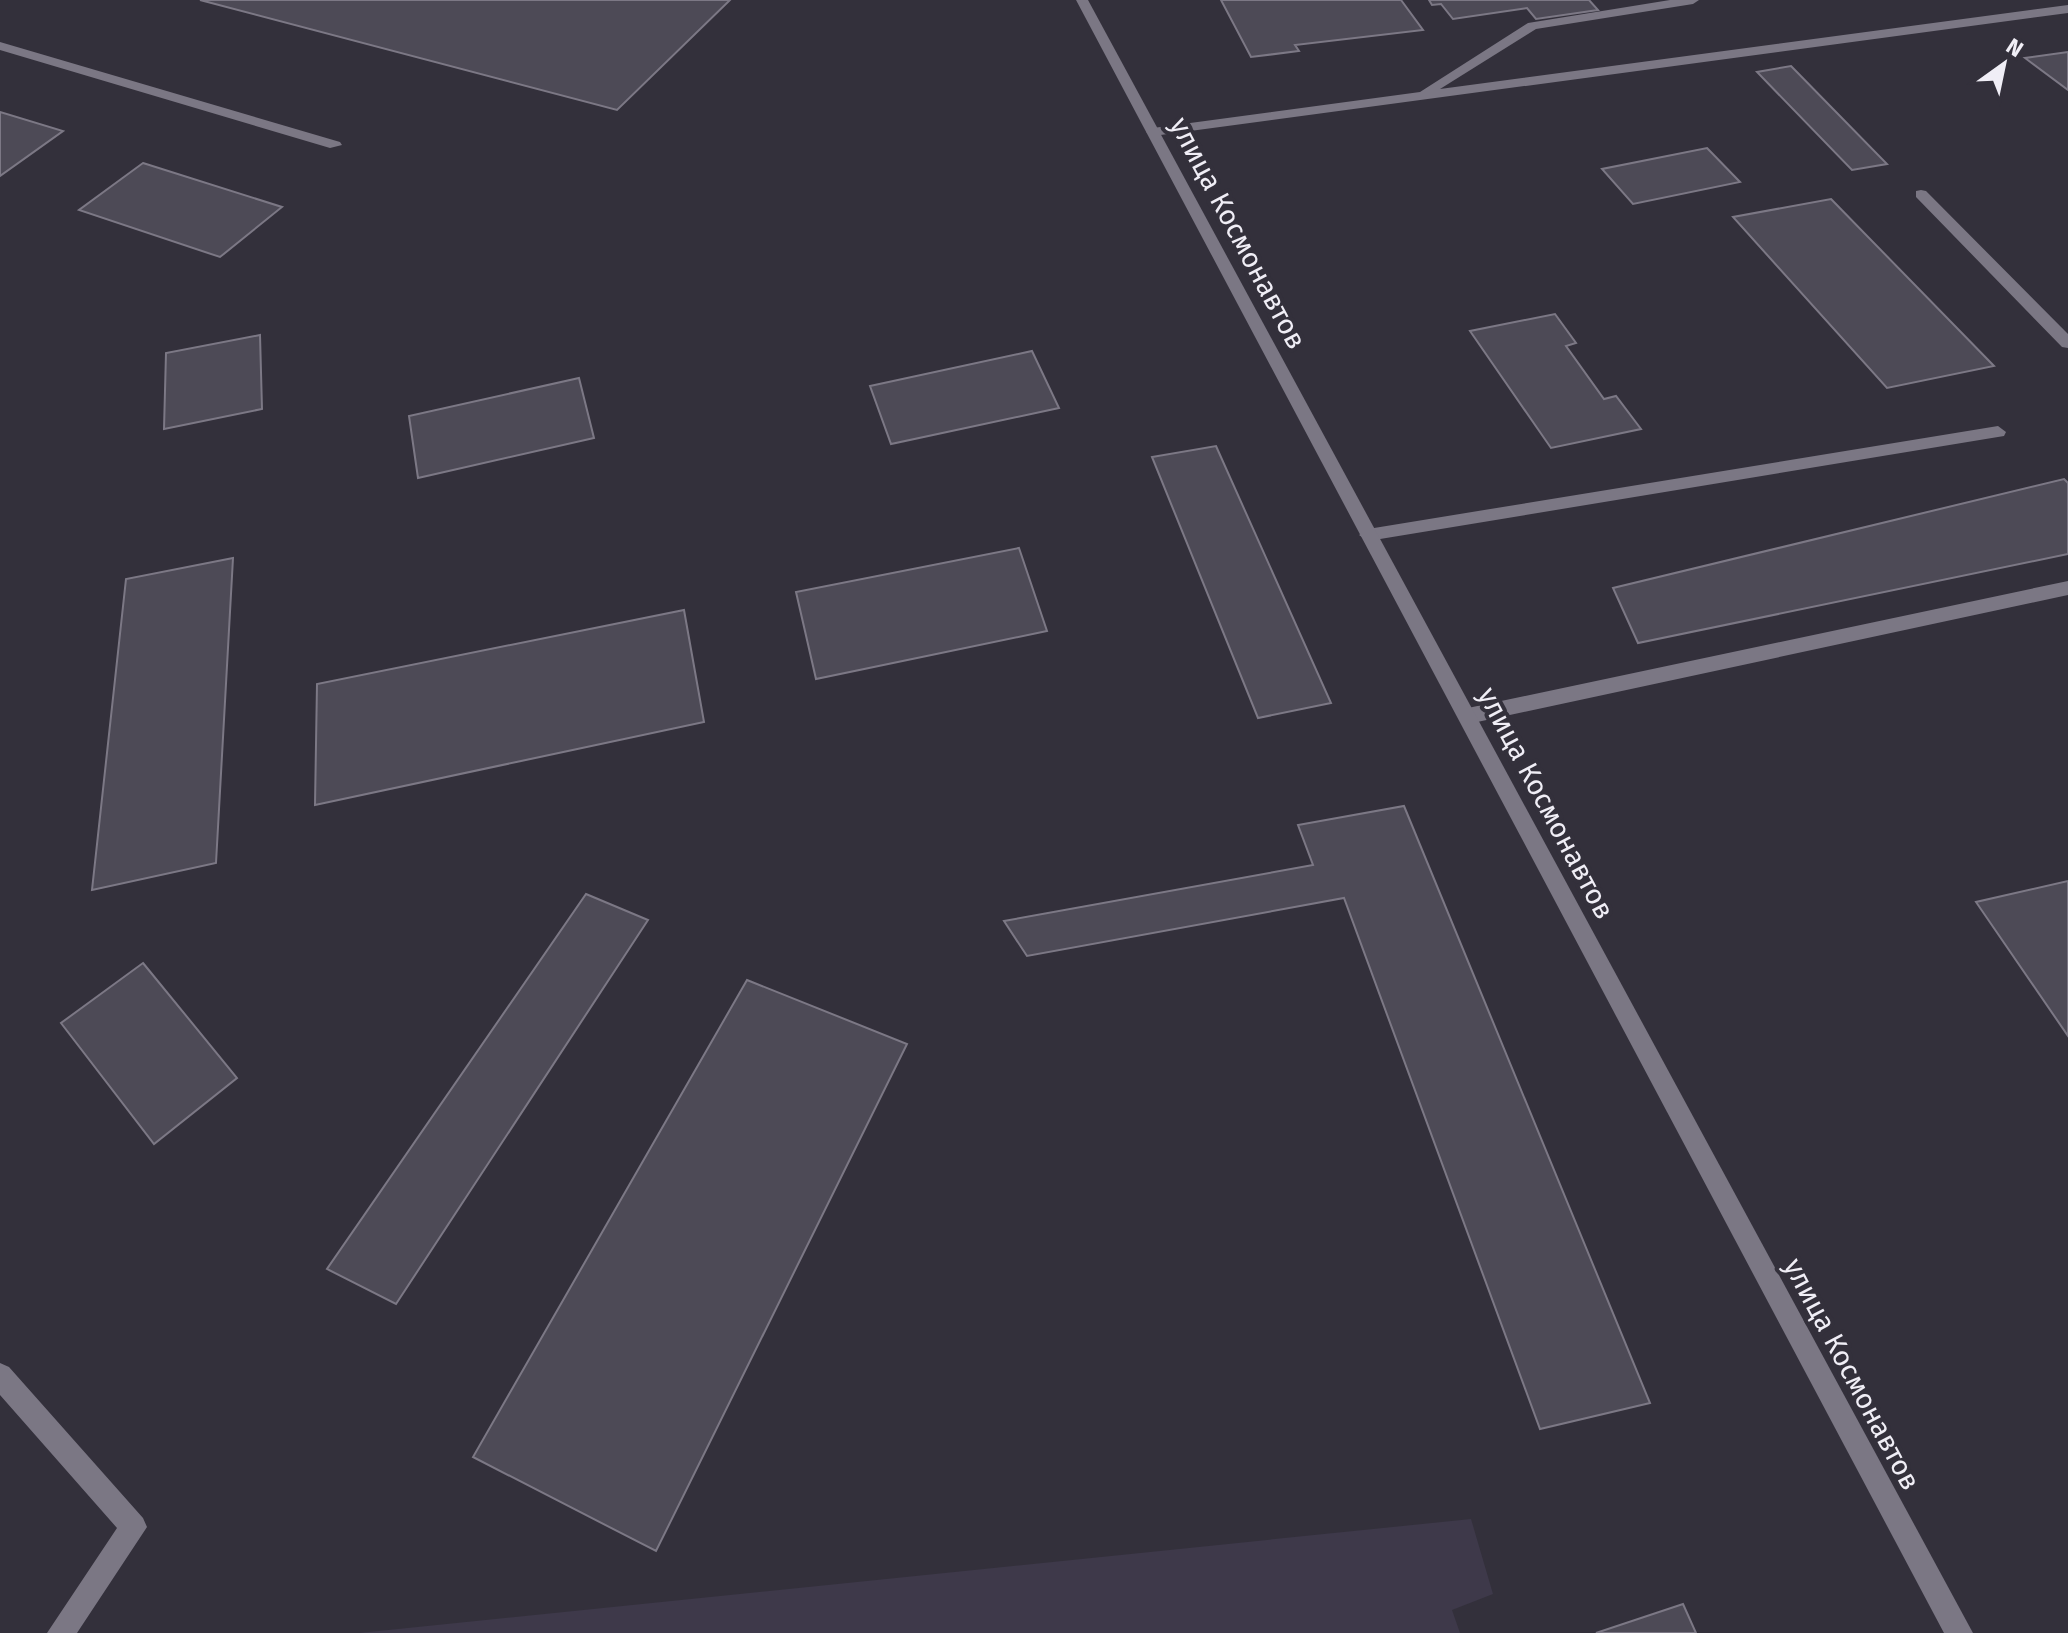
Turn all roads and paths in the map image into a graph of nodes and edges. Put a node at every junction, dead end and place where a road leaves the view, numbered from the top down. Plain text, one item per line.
1 (1082, 0) edge
2 (1693, 0) edge
3 (2068, 9) edge
4 (0, 46) edge
5 (1420, 96) junction
6 (1153, 132) junction
7 (335, 145) dead end
8 (1921, 194) dead end
9 (2068, 343) edge
10 (1998, 432) dead end
11 (1368, 535) junction
12 (2068, 588) edge
13 (1468, 716) junction
14 (0, 1376) edge
15 (61, 1633) edge
16 (1959, 1633) edge

1 - 6 main road, улица Космонавтов
2 - 5 main road
3 - 5 main road
4 - 7 main road
5 - 6 main road
6 - 11 main road, улица Космонавтов
8 - 9 main road
10 - 11 main road
11 - 13 main road, улица Космонавтов
12 - 13 main road
13 - 16 main road, улица Космонавтов
14 - 15 main road

